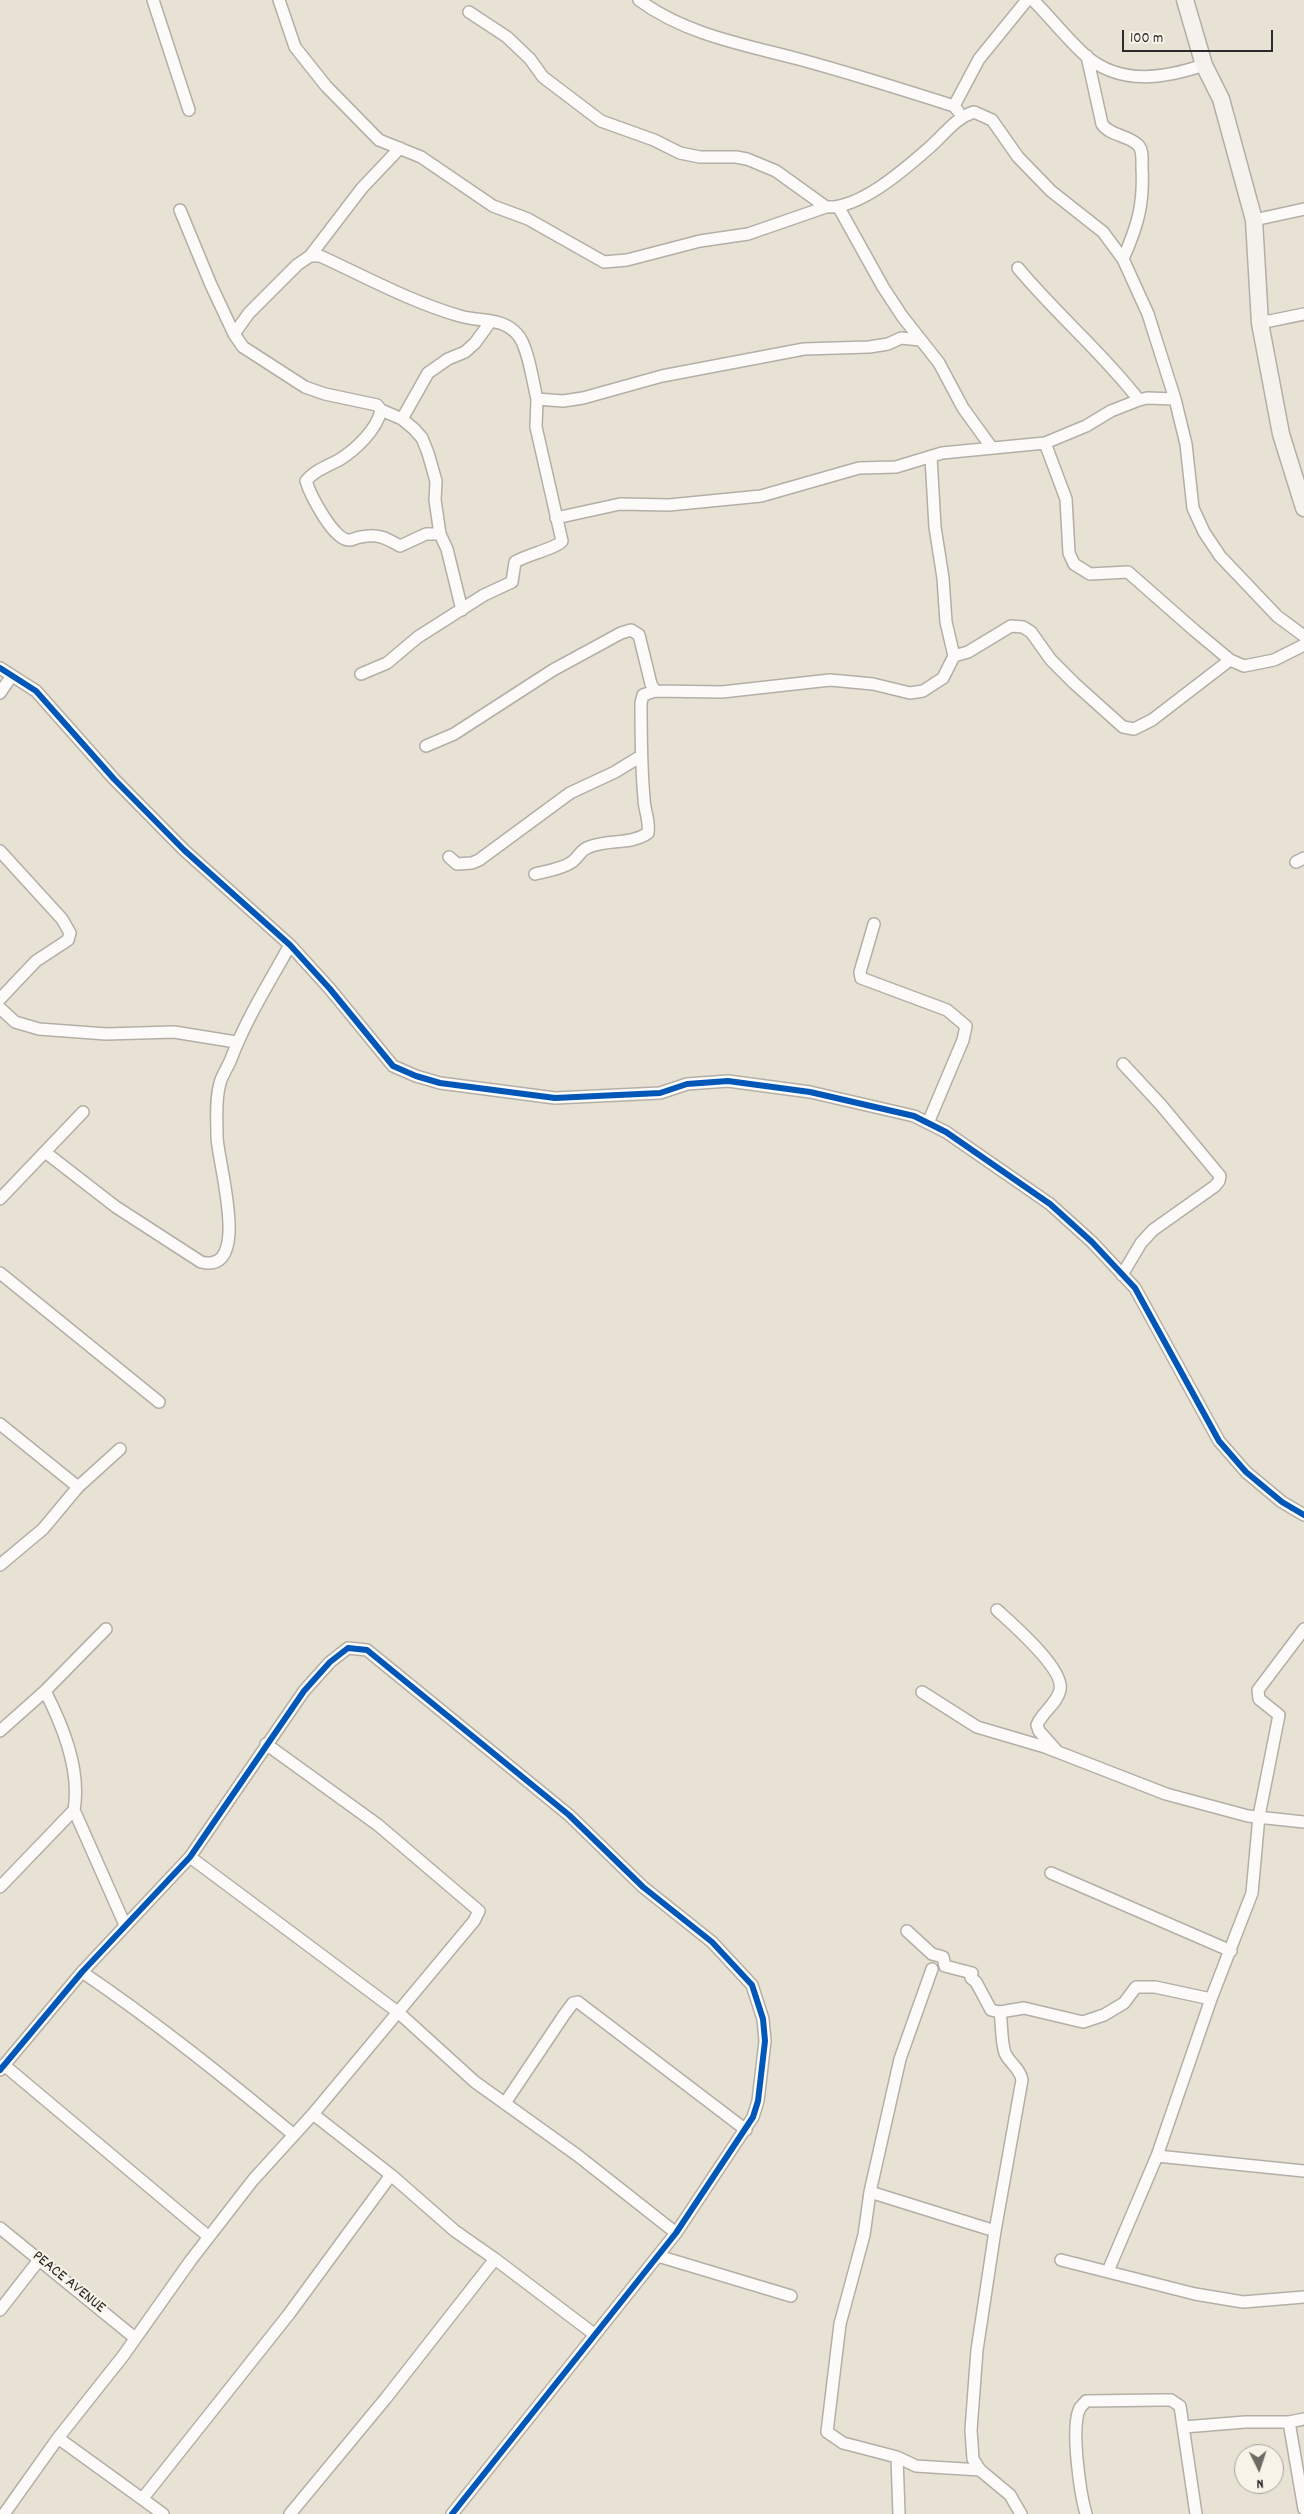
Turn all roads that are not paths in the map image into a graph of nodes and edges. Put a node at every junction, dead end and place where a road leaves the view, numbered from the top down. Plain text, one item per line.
1 (153, 0) edge
2 (279, 0) edge
3 (639, 0) edge
4 (1027, 0) edge
5 (1033, 0) edge
6 (1185, 0) edge
7 (469, 12) dead end
8 (1087, 56) junction
9 (1204, 65) junction
10 (954, 106) junction
11 (189, 110) dead end
12 (962, 116) junction
13 (400, 148) junction
14 (826, 207) junction
15 (839, 208) junction
16 (1304, 209) edge
17 (180, 210) dead end
18 (1254, 220) junction
19 (310, 256) junction
20 (1123, 259) junction
21 (1018, 268) dead end
22 (1304, 314) edge
23 (902, 316) junction
24 (491, 321) junction
25 (1260, 323) junction
26 (234, 334) junction
27 (901, 338) junction
28 (920, 340) junction
29 (537, 399) junction
30 (1175, 399) junction
31 (1139, 400) junction
32 (380, 410) junction
33 (402, 419) junction
34 (1045, 442) junction
35 (992, 448) junction
36 (931, 457) junction
37 (1304, 508) edge
38 (556, 518) junction
39 (440, 534) junction
40 (462, 610) junction
41 (1304, 636) edge
42 (1304, 645) edge
43 (954, 656) junction
44 (1230, 660) junction
45 (0, 668) edge
46 (361, 674) dead end
47 (11, 677) junction
48 (656, 691) junction
49 (0, 694) edge
50 (426, 746) dead end
51 (641, 756) junction
52 (0, 851) edge
53 (449, 857) dead end
54 (535, 874) dead end
55 (874, 924) dead end
56 (290, 945) junction
57 (0, 999) edge
58 (0, 1008) edge
59 (236, 1042) junction
60 (1123, 1064) dead end
61 (83, 1112) dead end
62 (928, 1123) junction
63 (45, 1152) junction
64 (0, 1199) edge
65 (0, 1273) edge
66 (1122, 1275) junction
67 (159, 1402) dead end
68 (0, 1424) edge
69 (120, 1449) dead end
70 (78, 1487) junction
71 (1304, 1515) edge
72 (0, 1564) edge
73 (997, 1610) dead end
74 (1304, 1629) edge
75 (106, 1630) dead end
76 (45, 1691) junction
77 (922, 1692) dead end
78 (0, 1731) edge
79 (266, 1744) junction
80 (1057, 1752) junction
81 (74, 1810) junction
82 (1259, 1816) junction
83 (1304, 1822) edge
84 (190, 1857) junction
85 (1050, 1873) dead end
86 (0, 1887) edge
87 (126, 1925) junction
88 (907, 1931) dead end
89 (1232, 1951) junction
90 (932, 1969) dead end
91 (82, 1972) junction
92 (1211, 1999) junction
93 (1000, 2012) junction
94 (399, 2014) junction
95 (2, 2067) edge
96 (506, 2103) junction
97 (314, 2114) junction
98 (746, 2130) junction
99 (294, 2135) junction
100 (1157, 2156) junction
101 (1304, 2171) edge
102 (391, 2175) junction
103 (870, 2192) junction
104 (0, 2228) edge
105 (995, 2231) junction
106 (676, 2233) junction
107 (209, 2237) junction
108 (658, 2256) junction
109 (495, 2259) junction
110 (40, 2260) junction
111 (1061, 2260) dead end
112 (1108, 2271) junction
113 (791, 2296) dead end
114 (1304, 2297) edge
115 (0, 2310) edge
116 (594, 2334) junction
117 (135, 2338) junction
118 (1304, 2419) edge
119 (1289, 2422) junction
120 (1184, 2427) junction
121 (58, 2438) junction
122 (897, 2457) junction
123 (980, 2470) junction
124 (143, 2498) junction
125 (1304, 2509) edge
126 (4, 2514) edge
127 (163, 2514) edge
128 (290, 2514) edge
129 (452, 2514) edge
130 (898, 2514) edge
131 (1021, 2514) edge
132 (1086, 2514) edge
133 (1196, 2514) edge

1 - 11 street
2 - 13 street
3 - 10 street
4 - 10 street
5 - 8 street
6 - 9 street
7 - 14 street
8 - 9 street
8 - 20 street
9 - 18 street
10 - 12 street
12 - 15 street
12 - 20 street
13 - 14 street
13 - 19 street
14 - 15 street
15 - 23 street
16 - 18 street
17 - 26 street
18 - 25 street
19 - 24 street
19 - 26 street
20 - 30 street
21 - 31 street
22 - 25 street
23 - 27 street
23 - 28 street
24 - 29 street
24 - 33 street
25 - 37 street
26 - 32 street
27 - 28 street
27 - 29 street
28 - 35 street
29 - 38 street
30 - 31 street
30 - 41 street
31 - 34 street
32 - 33 street
32 - 39 street
33 - 39 street
34 - 35 street
34 - 44 street
35 - 36 street
36 - 38 street
36 - 43 street
38 - 40 street
39 - 40 street
40 - 46 street
42 - 44 street
43 - 44 street
43 - 48 street
45 - 47 street
47 - 49 street
47 - 56 street
48 - 50 street
48 - 51 street
51 - 53 street
51 - 54 street
52 - 57 street
55 - 62 street
56 - 59 street
56 - 62 street
58 - 59 street
59 - 63 street
60 - 66 street
61 - 63 street
62 - 66 street
63 - 64 street
65 - 67 street
66 - 71 street
68 - 70 street
69 - 70 street
70 - 72 street
73 - 80 street
74 - 82 street
75 - 76 street
76 - 78 street
76 - 81 street
77 - 80 street
79 - 84 street
79 - 94 street
79 - 98 street
80 - 82 street
81 - 86 street
81 - 87 street
82 - 83 street
82 - 89 street
84 - 87 street
84 - 94 street
85 - 89 street
87 - 91 street
88 - 93 street
89 - 92 street
90 - 103 street
91 - 95 street
91 - 99 street
92 - 93 street
92 - 100 street
93 - 105 street
94 - 96 street
94 - 97 street
95 - 107 street
96 - 98 street
96 - 106 street
97 - 99 street
97 - 102 street
98 - 106 street
99 - 107 street
100 - 101 street
100 - 112 street
102 - 109 street
102 - 124 street
103 - 105 street
103 - 122 street
104 - 110 street, PEACE AVENUE
105 - 123 street
106 - 108 street
107 - 117 street
108 - 113 street
108 - 116 street
109 - 116 street
109 - 128 street
110 - 115 street
110 - 117 street, PEACE AVENUE
111 - 112 street
112 - 114 street
116 - 129 street
117 - 121 street
118 - 119 street
119 - 120 street
119 - 125 street
120 - 132 street
120 - 133 street
121 - 124 street
121 - 126 street
122 - 123 street
122 - 130 street
123 - 131 street
124 - 127 street

